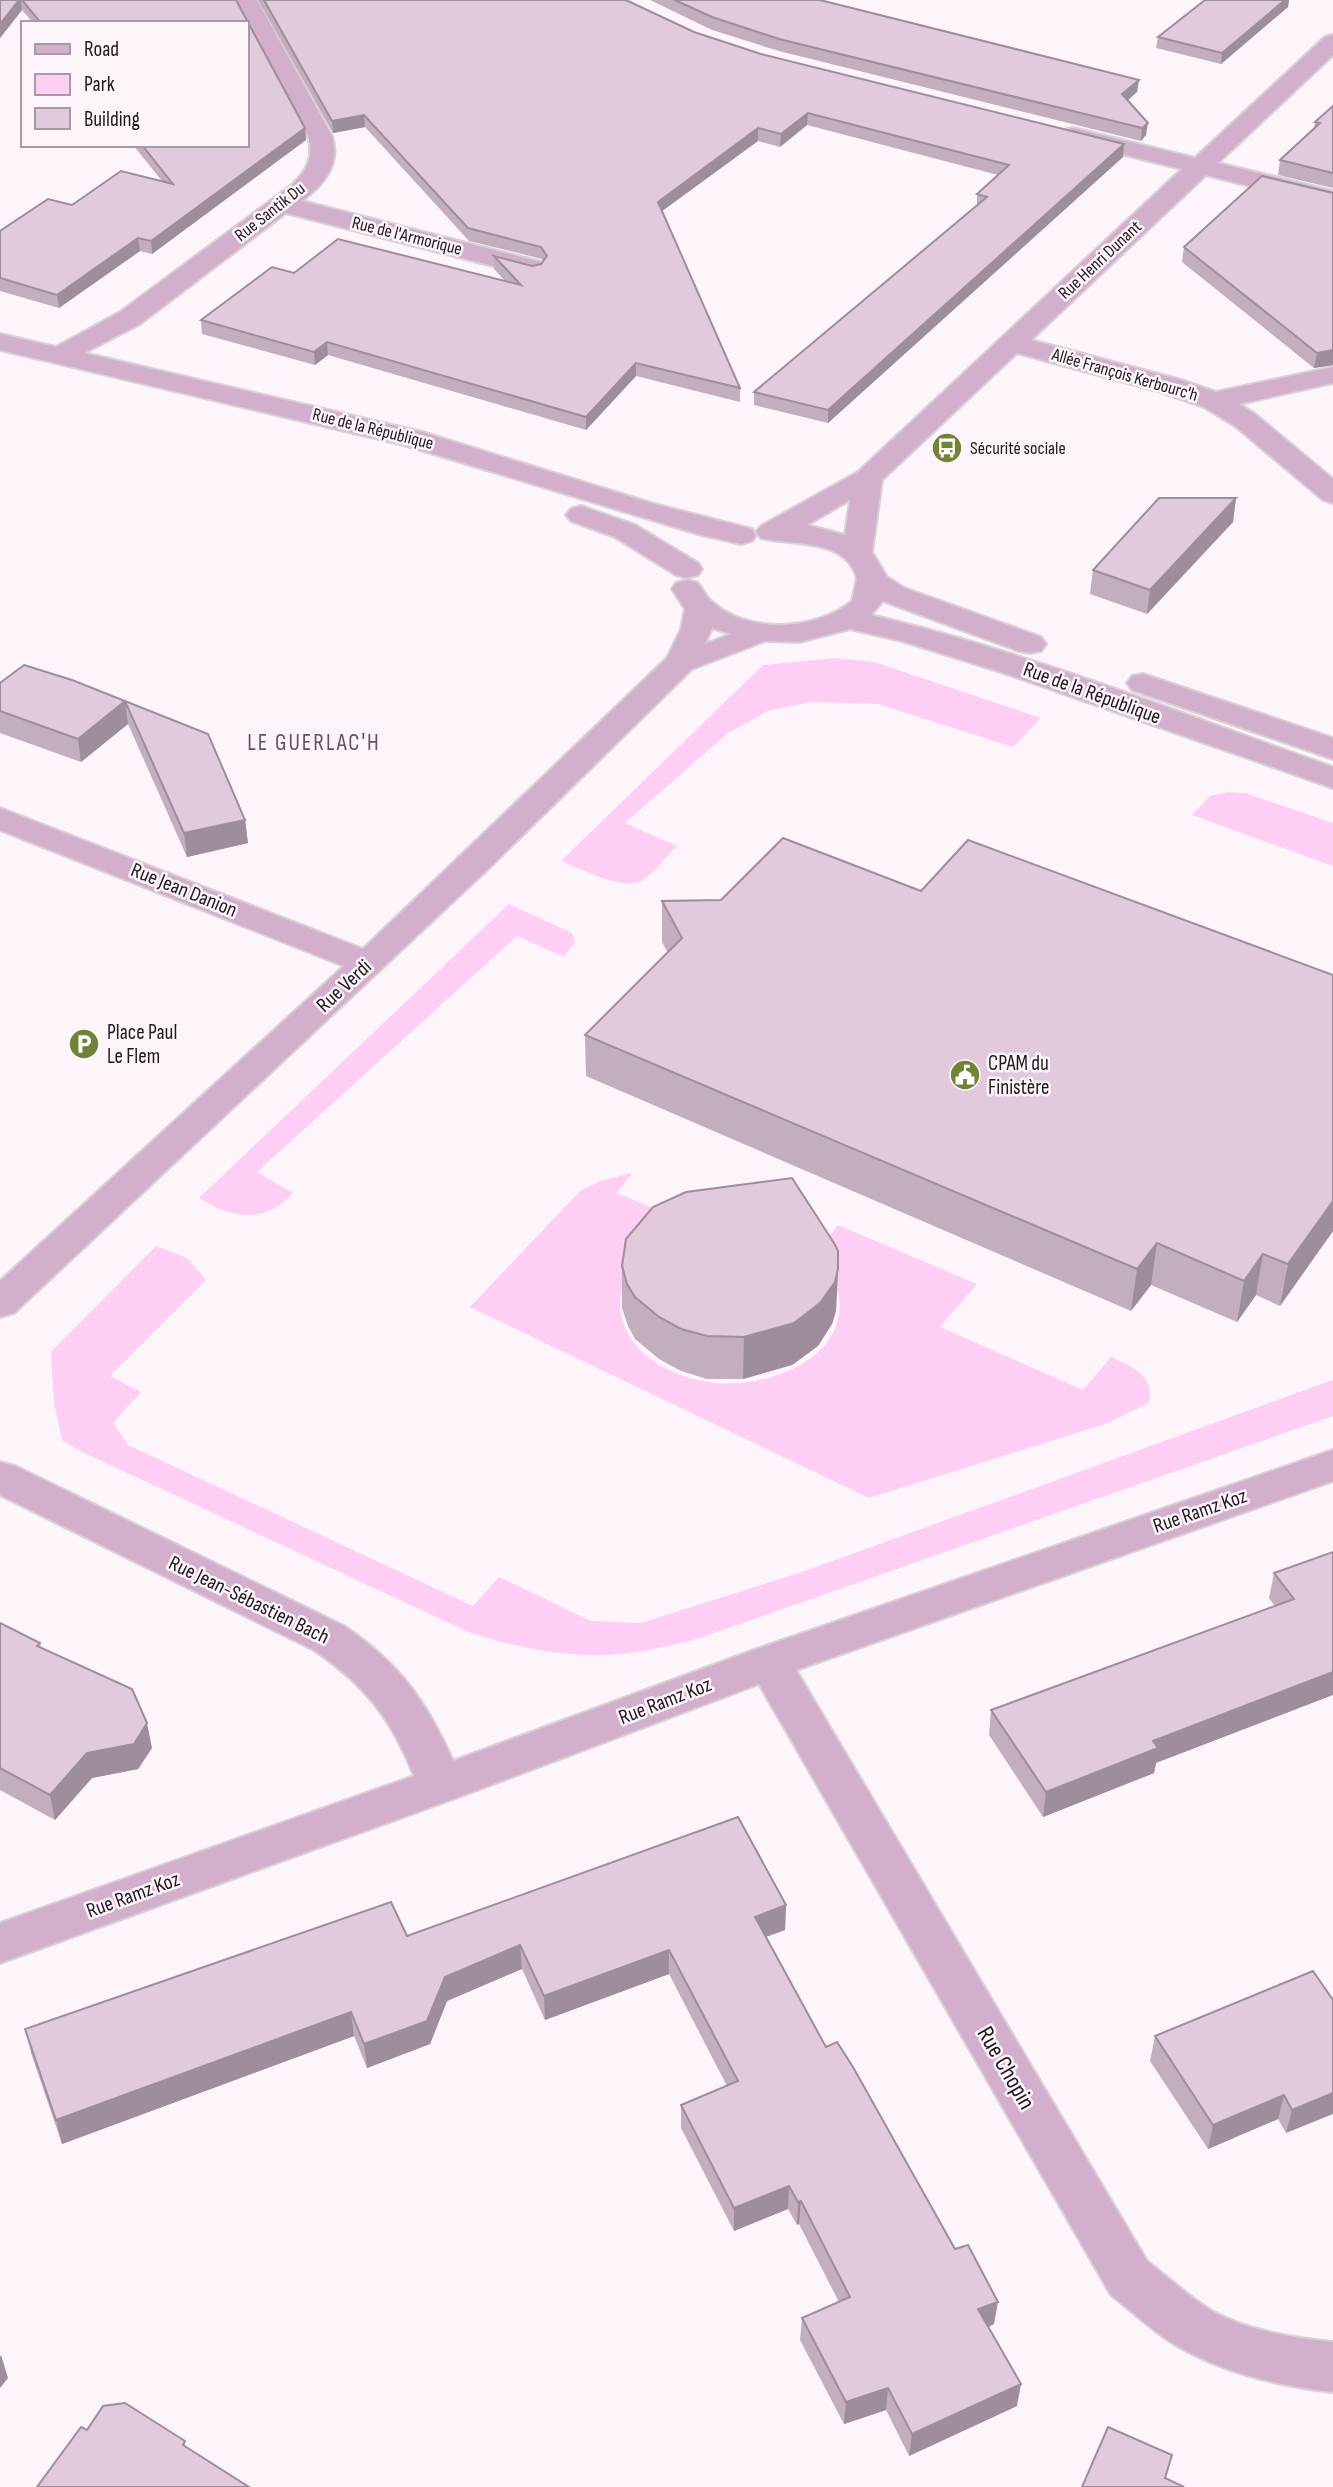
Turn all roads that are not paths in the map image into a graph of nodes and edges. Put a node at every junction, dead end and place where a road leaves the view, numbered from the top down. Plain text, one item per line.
1 (245, 0) edge
2 (1333, 42) edge
3 (1055, 131) edge
4 (1200, 166) junction
5 (1333, 199) edge
6 (282, 204) junction
7 (532, 268) edge
8 (0, 342) edge
9 (1011, 343) junction
10 (59, 356) junction
11 (0, 365) edge
12 (1333, 375) edge
13 (1214, 401) junction
14 (868, 478) junction
15 (1333, 494) edge
16 (776, 531) junction
17 (741, 534) junction
18 (865, 568) junction
19 (687, 569) junction
20 (700, 609) junction
21 (847, 619) junction
22 (760, 632) junction
23 (681, 662) junction
24 (1333, 749) edge
25 (1333, 778) edge
26 (0, 818) edge
27 (368, 963) junction
28 (0, 1303) edge
29 (1333, 1465) edge
30 (0, 1477) edge
31 (769, 1662) junction
32 (440, 1785) junction
33 (0, 1943) edge
34 (1333, 2367) edge

1 - 6 street, Rue Santik Du
2 - 4 street, Rue Henri Dunant
3 - 4 street
4 - 5 street
4 - 9 street, Rue Henri Dunant
6 - 7 street, Rue de l'Armorique
6 - 10 street, Rue Santik Du
8 - 10 street, Rue de la République
9 - 13 street, Allée François Kerbourc'h
9 - 14 street, Rue Henri Dunant
10 - 17 street, Rue de la République
11 - 19 street, Rue de la République
12 - 13 street
13 - 15 street, Allée François Kerbourc'h
14 - 16 street, Rue Henri Dunant
14 - 18 street
16 - 17 street
16 - 18 street
17 - 19 street
18 - 21 street
18 - 24 street, Rue de la République
19 - 20 street
20 - 22 street
20 - 23 street, Rue Verdi
21 - 22 street
21 - 25 street, Rue de la République
22 - 23 street, Rue Verdi
23 - 27 street, Rue Verdi
26 - 27 street, Rue Jean Danion
27 - 28 street, Rue Verdi
29 - 31 street, Rue Ramz Koz
30 - 32 street, Rue Jean-Sébastien Bach
31 - 32 street, Rue Ramz Koz
31 - 34 street, Rue Chopin
32 - 33 street, Rue Ramz Koz

